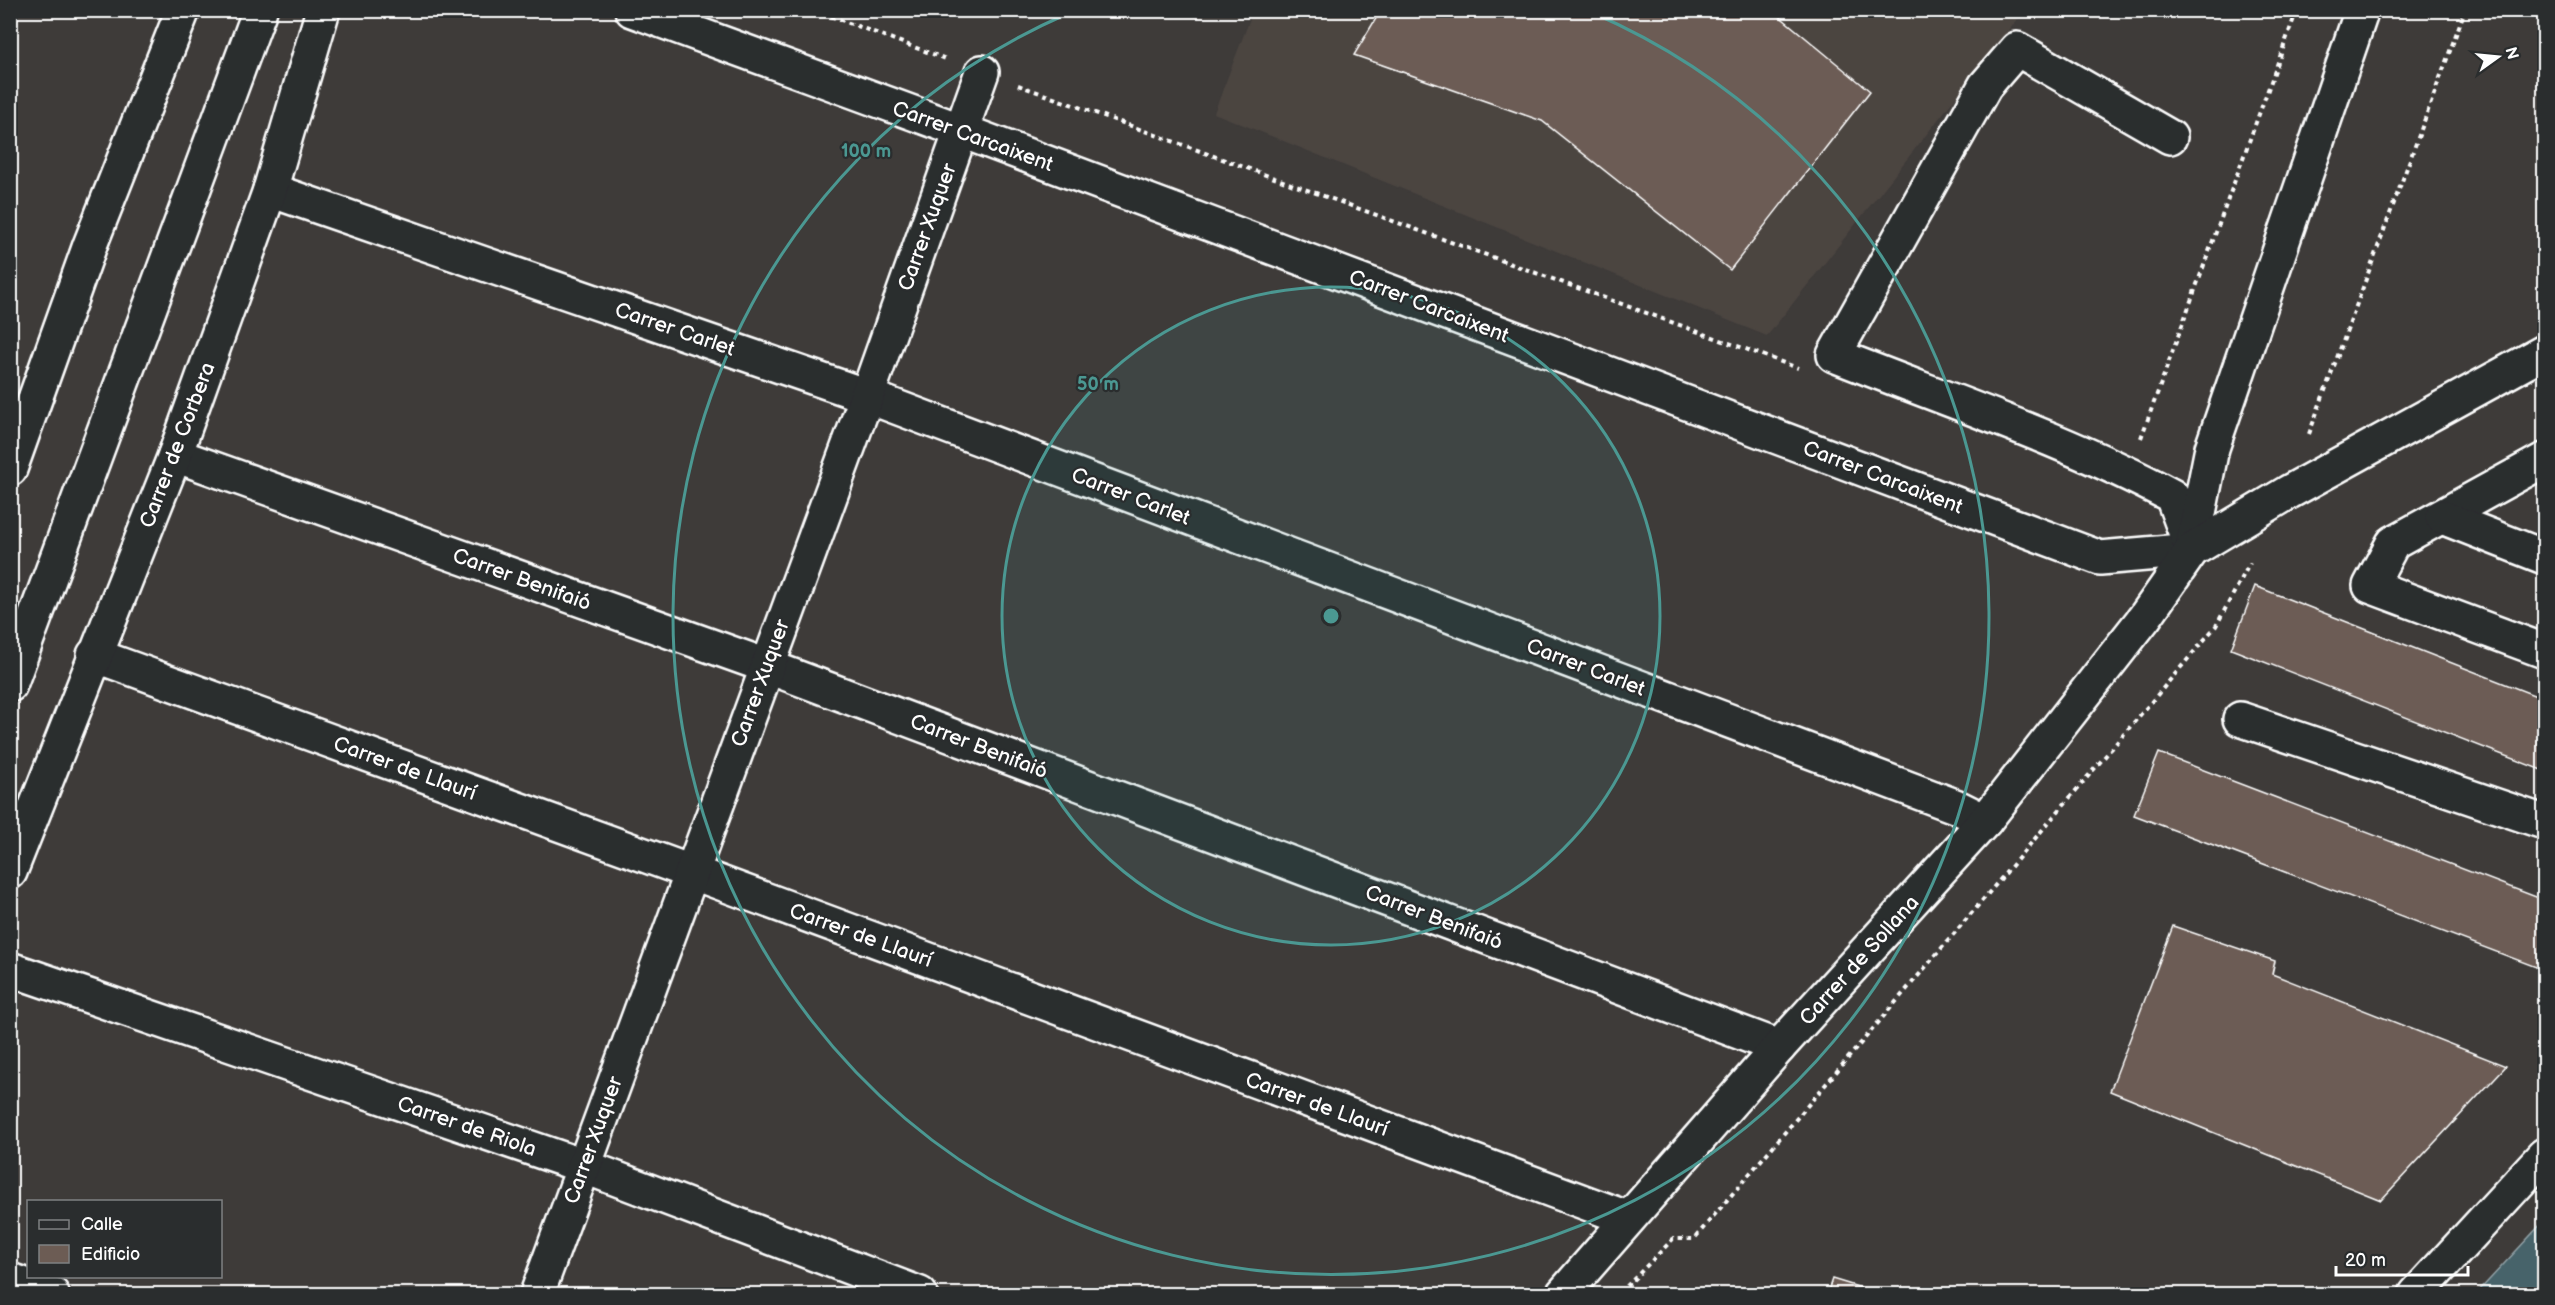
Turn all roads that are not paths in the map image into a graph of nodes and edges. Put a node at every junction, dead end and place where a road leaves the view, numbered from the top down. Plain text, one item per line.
1 (183, 10) edge
2 (260, 10) edge
3 (323, 10) edge
4 (632, 10) edge
5 (2362, 10) edge
6 (663, 17) edge
7 (982, 72) road end
8 (962, 131) junction
9 (2170, 137) dead end
10 (270, 190) junction
11 (2544, 352) edge
12 (867, 396) junction
13 (175, 455) junction
14 (2544, 460) edge
15 (10, 469) edge
16 (2442, 517) junction
17 (2192, 550) junction
18 (2544, 557) edge
19 (2544, 651) edge
20 (94, 655) junction
21 (766, 666) junction
22 (10, 685) edge
23 (2240, 719) dead end
24 (1985, 821) junction
25 (2544, 822) edge
26 (10, 872) edge
27 (691, 872) junction
28 (10, 969) edge
29 (1779, 1047) junction
30 (2544, 1155) edge
31 (583, 1166) junction
32 (1627, 1218) junction
33 (10, 1280) edge
34 (52, 1294) edge
35 (537, 1294) edge
36 (920, 1294) edge
37 (1563, 1294) edge
38 (2416, 1294) edge

1 - 15 street
2 - 22 street
3 - 10 street, Carrer de Corbera
4 - 6 street, Carrer Carcaixent
5 - 17 street
6 - 8 street, Carrer Carcaixent
7 - 8 street, Carrer Xuquer
8 - 12 street, Carrer Xuquer
8 - 17 street, Carrer Carcaixent
9 - 17 street
10 - 12 street, Carrer Carlet
10 - 13 street, Carrer de Corbera
11 - 17 street
12 - 21 street, Carrer Xuquer
12 - 24 street, Carrer Carlet
13 - 20 street, Carrer de Corbera
13 - 21 street, Carrer Benifaió
14 - 16 street
16 - 18 street
16 - 19 street
17 - 24 street, Carrer de Sollana
20 - 26 street, Carrer de Corbera
20 - 27 street, Carrer de Llaurí
21 - 27 street, Carrer Xuquer
21 - 29 street, Carrer Benifaió
23 - 25 street
24 - 29 street, Carrer de Sollana
27 - 31 street, Carrer Xuquer
27 - 32 street, Carrer de Llaurí
28 - 31 street, Carrer de Riola
29 - 32 street, Carrer de Sollana
30 - 38 street
31 - 35 street, Carrer Xuquer
31 - 36 street, Carrer de Riola
32 - 37 street, Carrer de Sollana
33 - 34 street

